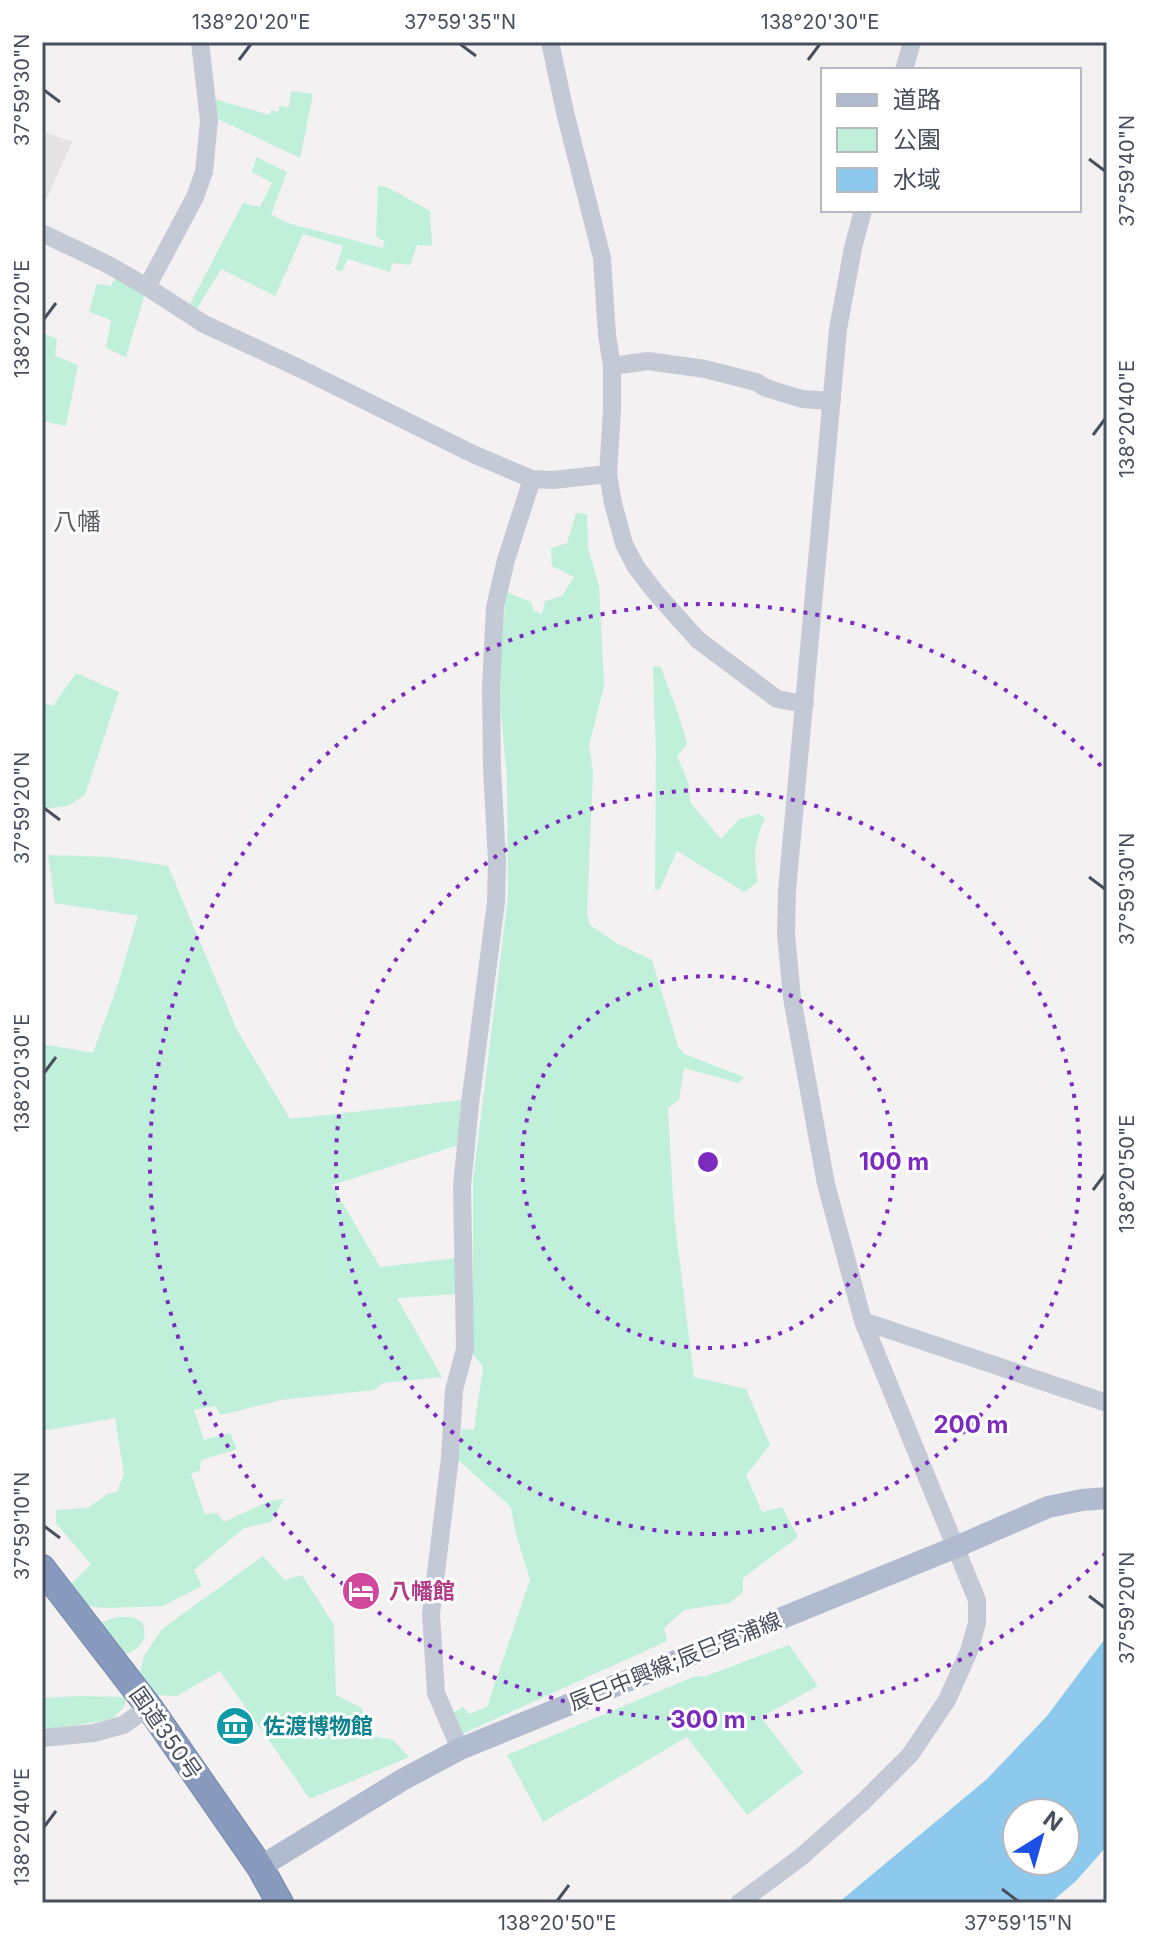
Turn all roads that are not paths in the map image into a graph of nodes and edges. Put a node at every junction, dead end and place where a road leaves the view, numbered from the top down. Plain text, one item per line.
1 (200, 42) edge
2 (550, 42) edge
3 (912, 42) edge
4 (905, 68) edge
5 (862, 212) edge
6 (42, 233) edge
7 (147, 287) junction
8 (612, 366) junction
9 (832, 401) junction
10 (608, 474) junction
11 (532, 479) junction
12 (805, 704) junction
13 (863, 1321) junction
14 (1107, 1403) edge
15 (1107, 1498) edge
16 (956, 1547) junction
17 (42, 1568) edge
18 (149, 1707) junction
19 (42, 1738) edge
20 (460, 1749) junction
21 (260, 1867) junction
22 (280, 1903) edge
23 (739, 1903) edge

1 - 7 street
2 - 8 street
3 - 4 street
5 - 9 street
6 - 7 street
7 - 11 street
8 - 9 street
8 - 10 street
9 - 12 street
10 - 11 street
10 - 12 street
11 - 20 street
12 - 13 street
13 - 14 street
13 - 16 street
15 - 16 main road, 辰巳中興線;辰巳宮浦線
16 - 20 main road, 辰巳中興線;辰巳宮浦線
16 - 23 street
17 - 18 highway, 国道350号
18 - 19 street
18 - 21 highway, 国道350号
20 - 21 main road, 辰巳中興線;辰巳宮浦線
21 - 22 highway, 国道350号

